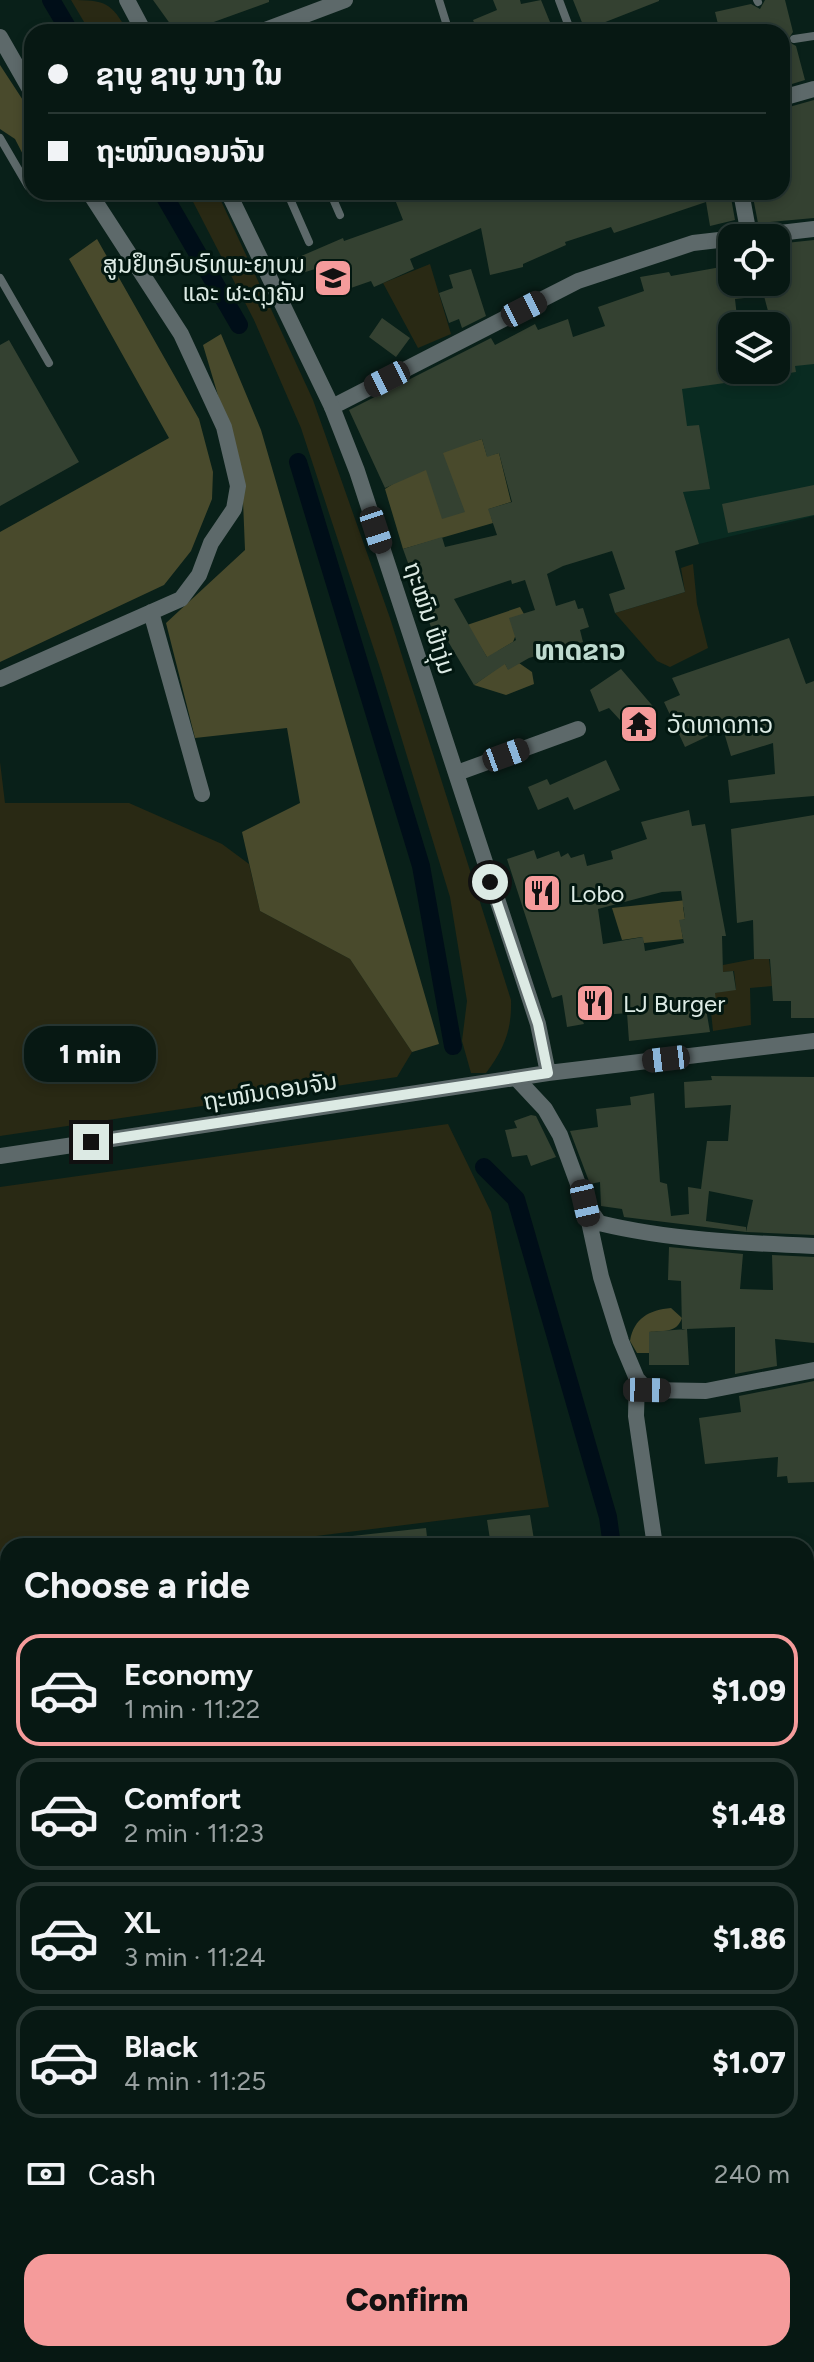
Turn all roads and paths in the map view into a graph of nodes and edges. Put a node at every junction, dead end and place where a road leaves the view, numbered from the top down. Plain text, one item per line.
1 (127, 0) edge
2 (345, 0) edge
3 (439, 0) edge
4 (559, 0) edge
5 (140, 24) edge
6 (281, 24) edge
7 (446, 24) edge
8 (568, 24) edge
9 (814, 36) edge
10 (0, 37) edge
11 (794, 39) dead end
12 (24, 79) edge
13 (814, 89) edge
14 (790, 96) edge
15 (0, 138) edge
16 (24, 179) edge
17 (94, 200) edge
18 (232, 200) edge
19 (291, 200) edge
20 (333, 200) edge
21 (742, 200) edge
22 (340, 215) dead end
23 (747, 224) edge
24 (814, 229) edge
25 (790, 231) edge
26 (718, 239) edge
27 (309, 242) dead end
28 (0, 278) edge
29 (49, 363) dead end
30 (332, 407) junction
31 (151, 612) junction
32 (0, 679) edge
33 (578, 729) dead end
34 (457, 773) junction
35 (202, 794) dead end
36 (814, 1041) edge
37 (548, 1073) junction
38 (516, 1078) junction
39 (0, 1156) edge
40 (585, 1203) junction
41 (814, 1246) edge
42 (814, 1370) edge
43 (637, 1379) junction
44 (654, 1538) edge

1 - 5 street
2 - 6 street
3 - 7 lane
4 - 8 lane
9 - 11 lane
10 - 12 street
13 - 14 street
15 - 16 lane
17 - 31 street
18 - 30 street, ຖະໝົນ ຟ້າງຸ່ມ
19 - 27 lane
20 - 22 lane
21 - 23 street
24 - 25 street
26 - 30 street
28 - 29 lane
30 - 34 street, ຖະໝົນ ຟ້າງຸ່ມ
31 - 32 street
31 - 35 street
33 - 34 street
34 - 37 street, ຖະໝົນ ຟ້າງຸ່ມ
36 - 37 street, ຖະໝົນດອນຈັນ
37 - 38 street, ຖະໝົນດອນຈັນ
38 - 39 street, ຖະໝົນດອນຈັນ
38 - 40 street
40 - 41 street
40 - 43 street
42 - 43 street
43 - 44 street

